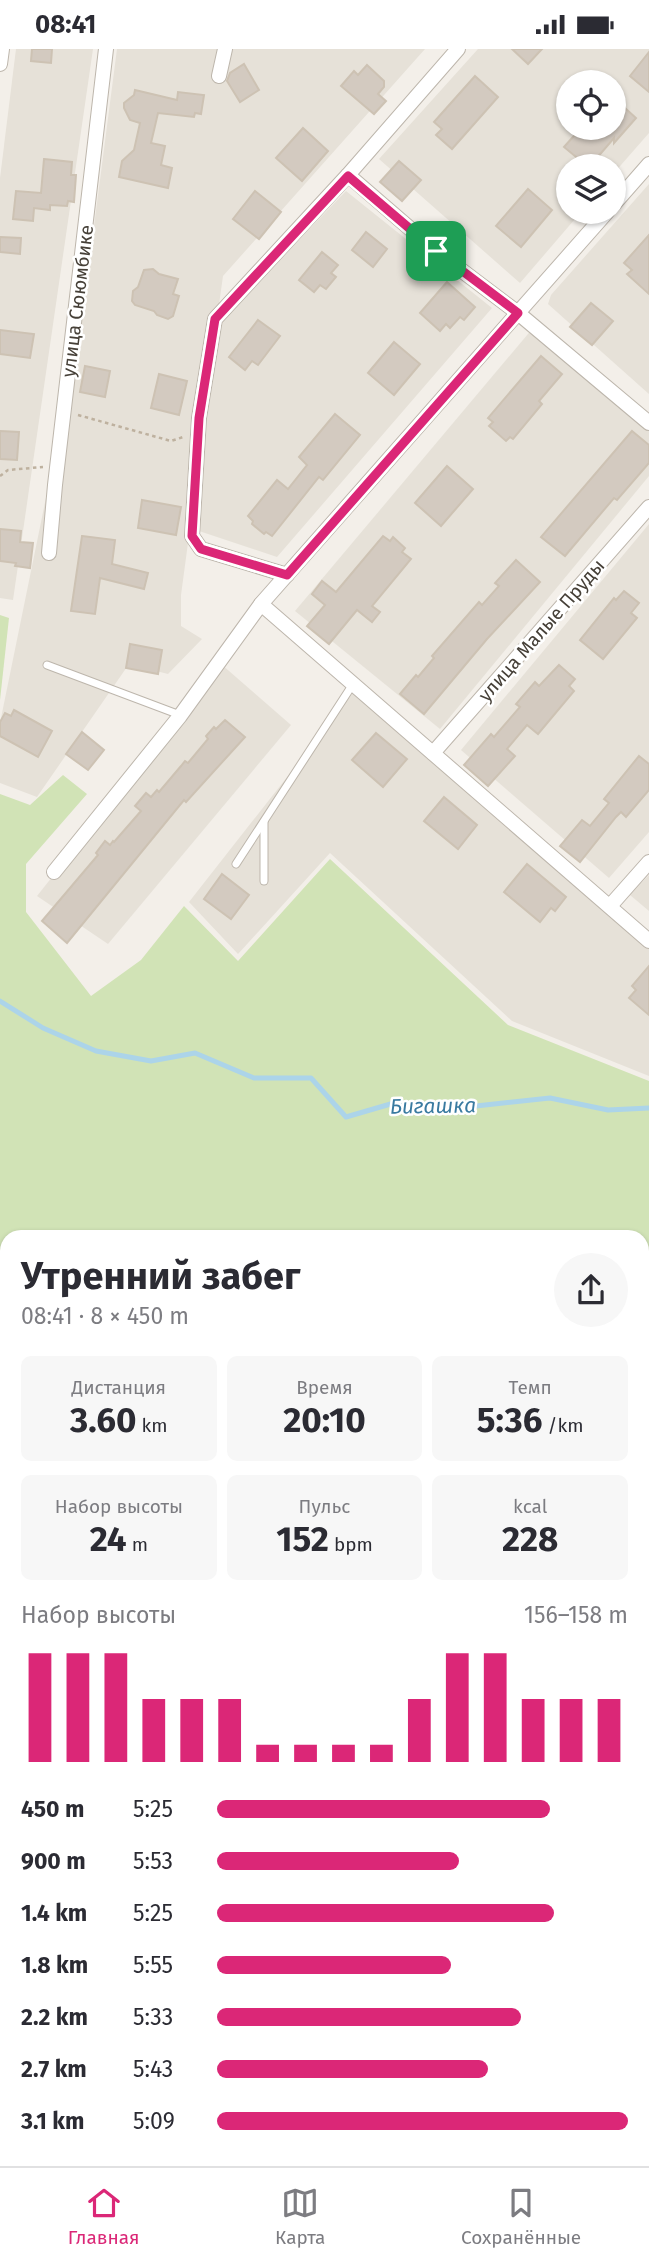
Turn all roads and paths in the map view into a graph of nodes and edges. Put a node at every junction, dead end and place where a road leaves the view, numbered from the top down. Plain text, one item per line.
1 (2, 49) edge
2 (106, 49) edge
3 (225, 49) edge
4 (458, 49) edge
5 (0, 64) edge
6 (219, 76) dead end
7 (649, 164) edge
8 (348, 176) junction
9 (626, 190) edge
10 (596, 224) edge
11 (518, 313) junction
12 (64, 412) junction
13 (199, 418) junction
14 (649, 422) edge
15 (58, 459) junction
16 (0, 476) edge
17 (649, 507) edge
18 (49, 553) dead end
19 (287, 575) junction
20 (261, 604) junction
21 (47, 665) dead end
22 (353, 684) junction
23 (180, 716) junction
24 (433, 753) junction
25 (264, 821) junction
26 (649, 862) edge
27 (236, 864) dead end
28 (54, 872) dead end
29 (264, 881) dead end
30 (610, 906) junction
31 (649, 941) edge

1 - 5 street
2 - 12 street, улица Сююмбике
3 - 6 street
4 - 8 street
7 - 9 street
8 - 11 street
8 - 13 street
10 - 11 street
11 - 14 street
11 - 19 street
12 - 13 path
12 - 15 street, улица Сююмбике
13 - 19 street
15 - 16 path
15 - 18 street, улица Сююмбике
17 - 24 street, улица Малые Пруды
19 - 20 street
20 - 22 street
20 - 23 street
21 - 23 lane
22 - 24 street
22 - 25 lane
23 - 28 street
24 - 30 street
25 - 27 lane
25 - 29 lane
26 - 30 street
30 - 31 street

